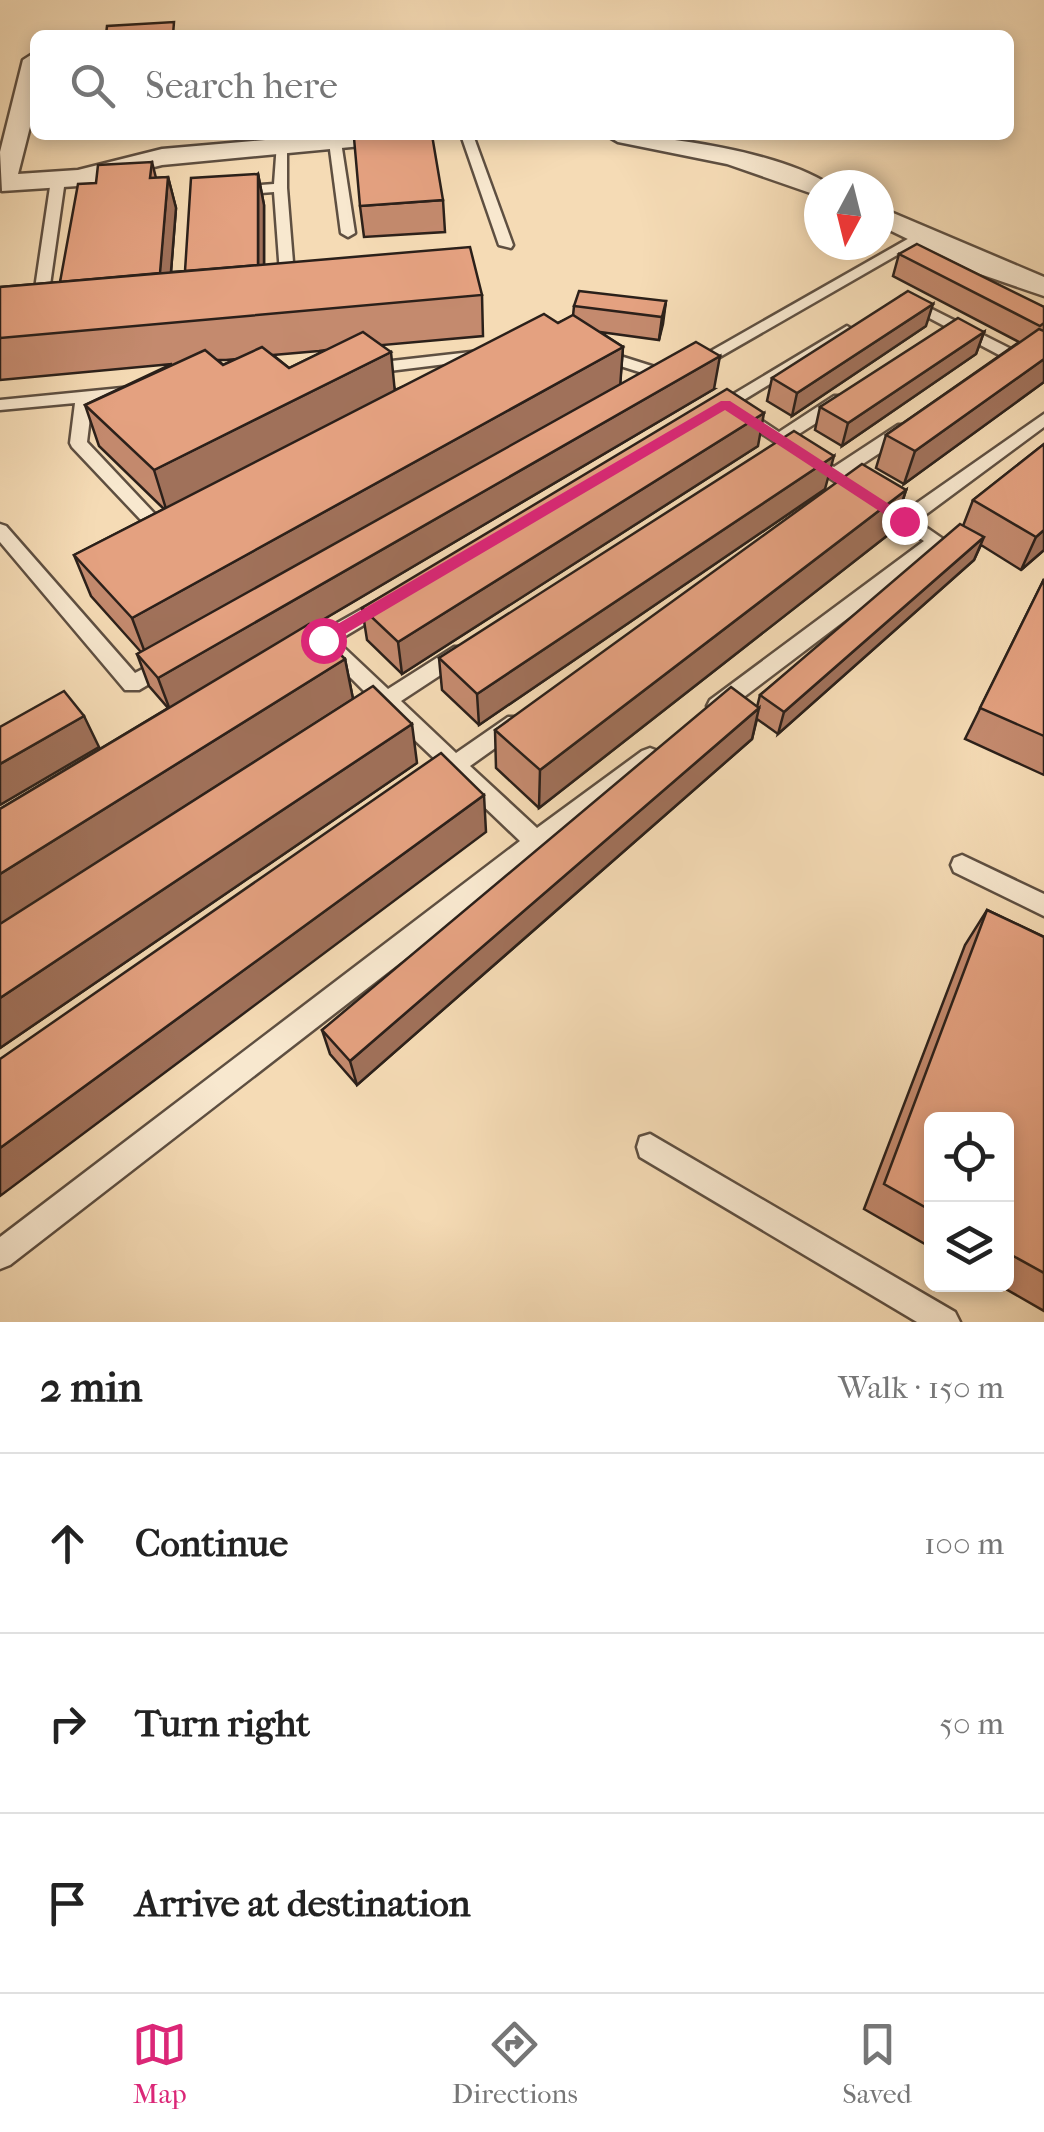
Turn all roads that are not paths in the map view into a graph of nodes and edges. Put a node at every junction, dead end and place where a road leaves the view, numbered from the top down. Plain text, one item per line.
1 (30, 75) edge
2 (355, 140) edge
3 (470, 140) edge
4 (643, 140) edge
5 (335, 142) junction
6 (281, 146) junction
7 (58, 180) junction
8 (804, 183) edge
9 (1, 188) edge
10 (280, 188) junction
11 (226, 192) edge
12 (894, 222) edge
13 (348, 233) dead end
14 (924, 235) junction
15 (506, 245) dead end
16 (288, 287) edge
17 (1044, 287) edge
18 (886, 308) edge
19 (0, 310) edge
20 (870, 317) edge
21 (954, 325) junction
22 (939, 336) edge
23 (578, 348) edge
24 (337, 372) edge
25 (982, 378) edge
26 (454, 381) edge
27 (859, 388) edge
28 (142, 391) edge
29 (84, 397) junction
30 (0, 405) edge
31 (1044, 419) edge
32 (916, 421) edge
33 (780, 446) junction
34 (834, 475) junction
35 (904, 521) junction
36 (177, 526) edge
37 (0, 530) edge
38 (407, 591) edge
39 (486, 636) edge
40 (182, 655) edge
41 (386, 700) junction
42 (534, 710) edge
43 (706, 715) edge
44 (352, 722) edge
45 (675, 738) edge
46 (454, 765) junction
47 (422, 787) edge
48 (536, 842) junction
49 (962, 866) dead end
50 (1044, 905) edge
51 (650, 1147) dead end
52 (0, 1255) edge
53 (945, 1322) edge

1 - 9 street
2 - 5 street
3 - 15 lane
4 - 8 street
5 - 6 street
5 - 13 lane
6 - 7 street
6 - 10 lane
7 - 9 street
7 - 19 lane
10 - 11 lane
10 - 16 lane
12 - 14 street
14 - 17 street
14 - 23 lane
18 - 21 lane
20 - 33 lane
21 - 22 lane
21 - 25 lane
24 - 26 lane
27 - 33 lane
28 - 29 lane
29 - 30 lane
29 - 36 lane
31 - 35 lane
32 - 34 lane
33 - 34 lane
34 - 35 lane
35 - 43 lane
37 - 40 lane
38 - 41 lane
39 - 41 lane
41 - 44 lane
41 - 46 lane
42 - 46 lane
45 - 48 lane
46 - 47 lane
46 - 48 lane
48 - 52 lane
49 - 50 lane
51 - 53 lane

